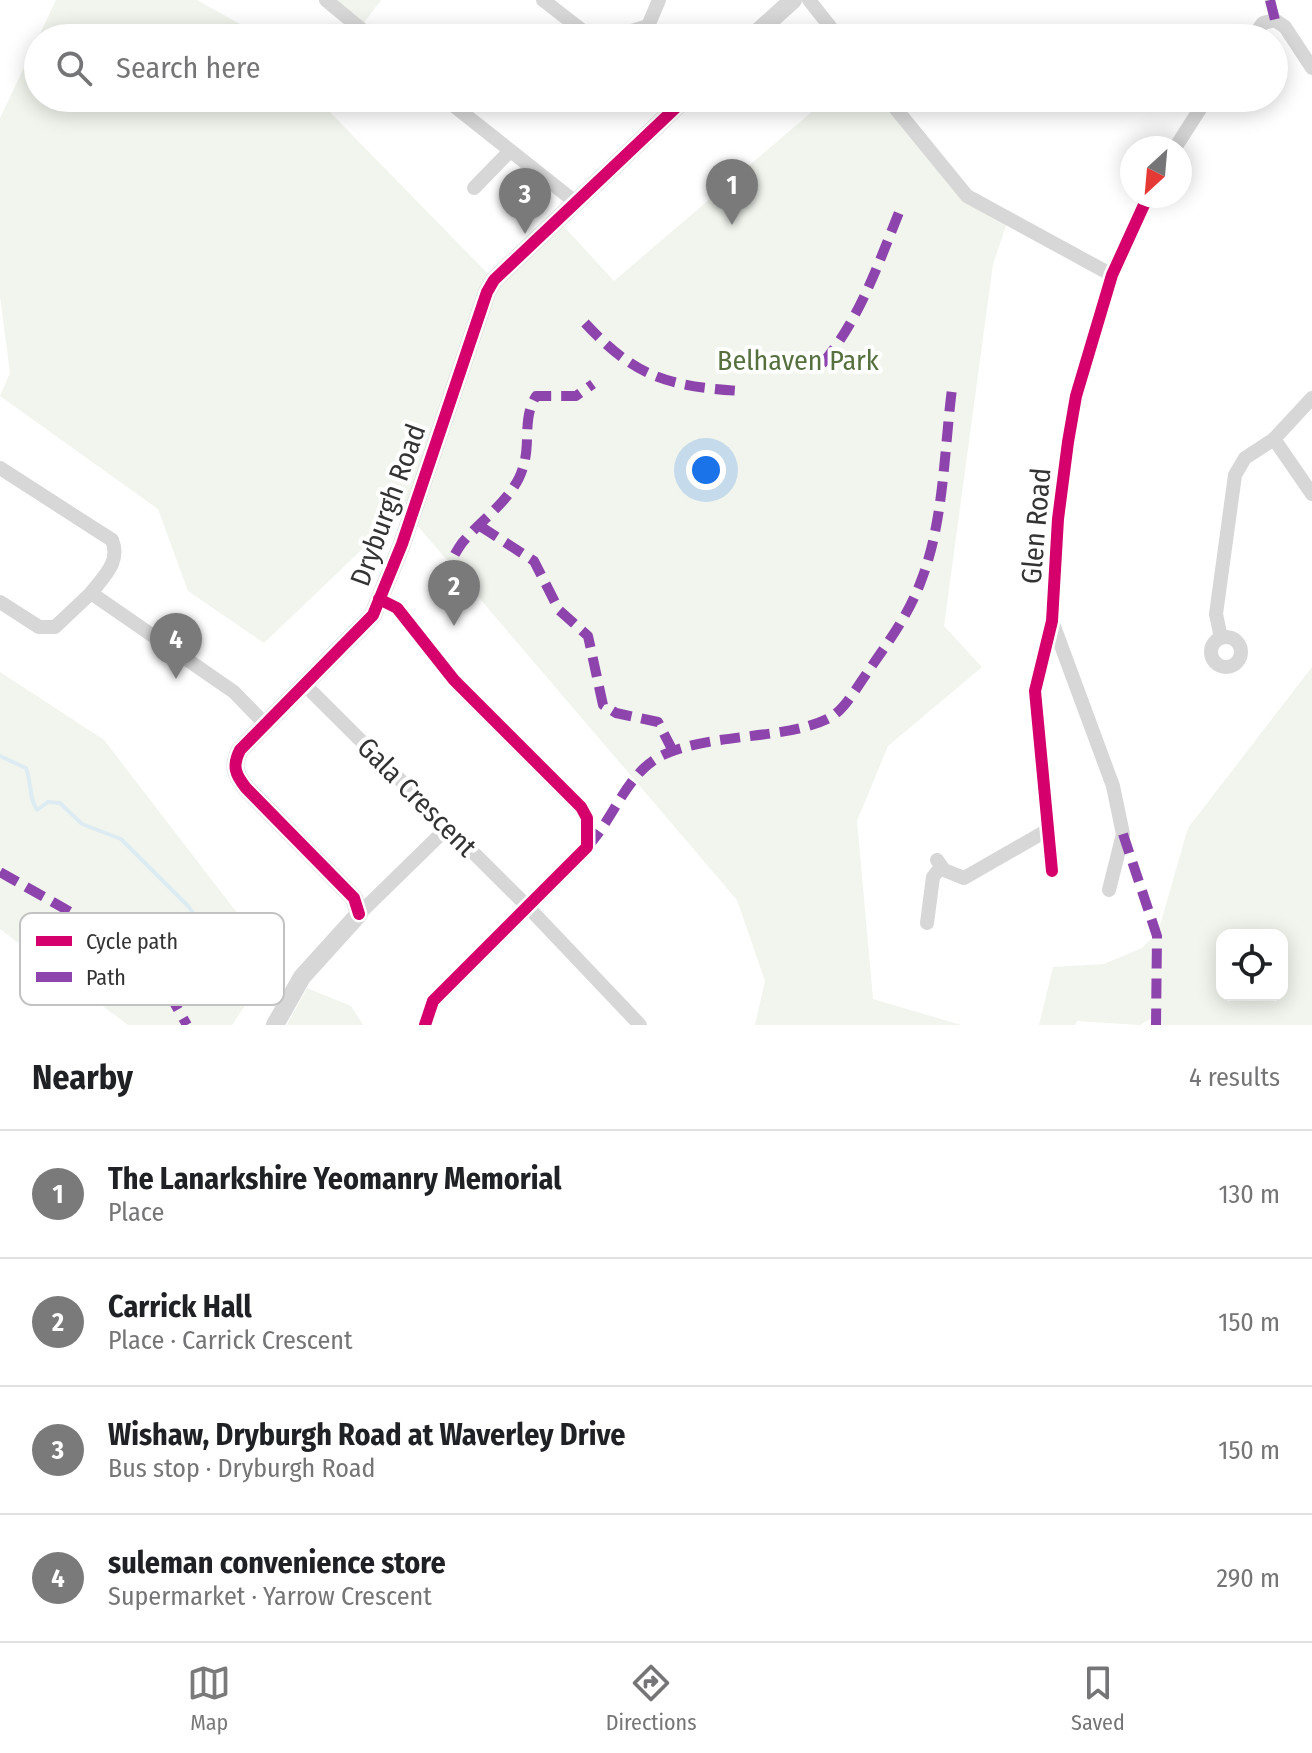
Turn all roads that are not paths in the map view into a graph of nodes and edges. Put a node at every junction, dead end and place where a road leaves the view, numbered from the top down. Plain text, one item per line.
1 (326, 0) edge
2 (543, 0) edge
3 (659, 0) edge
4 (793, 0) edge
5 (809, 0) edge
6 (1270, 0) edge
7 (1275, 20) junction
8 (355, 24) edge
9 (574, 24) edge
10 (649, 24) edge
11 (766, 24) edge
12 (828, 24) edge
13 (1262, 24) edge
14 (1281, 24) edge
15 (1288, 32) edge
16 (1312, 68) edge
17 (461, 112) edge
18 (671, 112) edge
19 (898, 112) edge
20 (1198, 112) edge
21 (1183, 136) edge
22 (509, 152) junction
23 (474, 188) dead end
24 (574, 201) junction
25 (1143, 208) edge
26 (1112, 275) junction
27 (1312, 398) edge
28 (1274, 439) junction
29 (0, 468) edge
30 (1312, 494) edge
31 (91, 593) junction
32 (379, 599) junction
33 (0, 602) edge
34 (1052, 621) junction
35 (1221, 638) dead end
36 (306, 686) junction
37 (266, 725) junction
38 (447, 828) junction
39 (1046, 831) junction
40 (1052, 871) dead end
41 (1109, 890) dead end
42 (528, 907) junction
43 (359, 914) junction
44 (927, 923) dead end
45 (275, 1025) edge
46 (425, 1025) edge
47 (640, 1025) edge

1 - 8 street
2 - 9 street
3 - 10 street
4 - 11 street
5 - 12 street
6 - 7 street
7 - 13 street
7 - 14 street
15 - 16 street
17 - 22 street
18 - 24 street, Dryburgh Road
19 - 26 street
20 - 21 street
22 - 23 street
22 - 24 street
24 - 32 street, Dryburgh Road
25 - 26 street, Glen Road
26 - 34 street, Glen Road
27 - 28 street
28 - 30 street
28 - 35 street
29 - 31 street
31 - 33 street
31 - 37 street
32 - 36 street, Dryburgh Road
32 - 42 street
34 - 39 street, Glen Road
34 - 41 street, Glen Road
36 - 37 street, Dryburgh Road
36 - 38 street, Gala Crescent
37 - 43 street, Dryburgh Road
38 - 42 street, Gala Crescent
38 - 43 street
39 - 40 street, Glen Road
39 - 44 street
42 - 46 street
42 - 47 street, Gala Crescent
43 - 45 street

